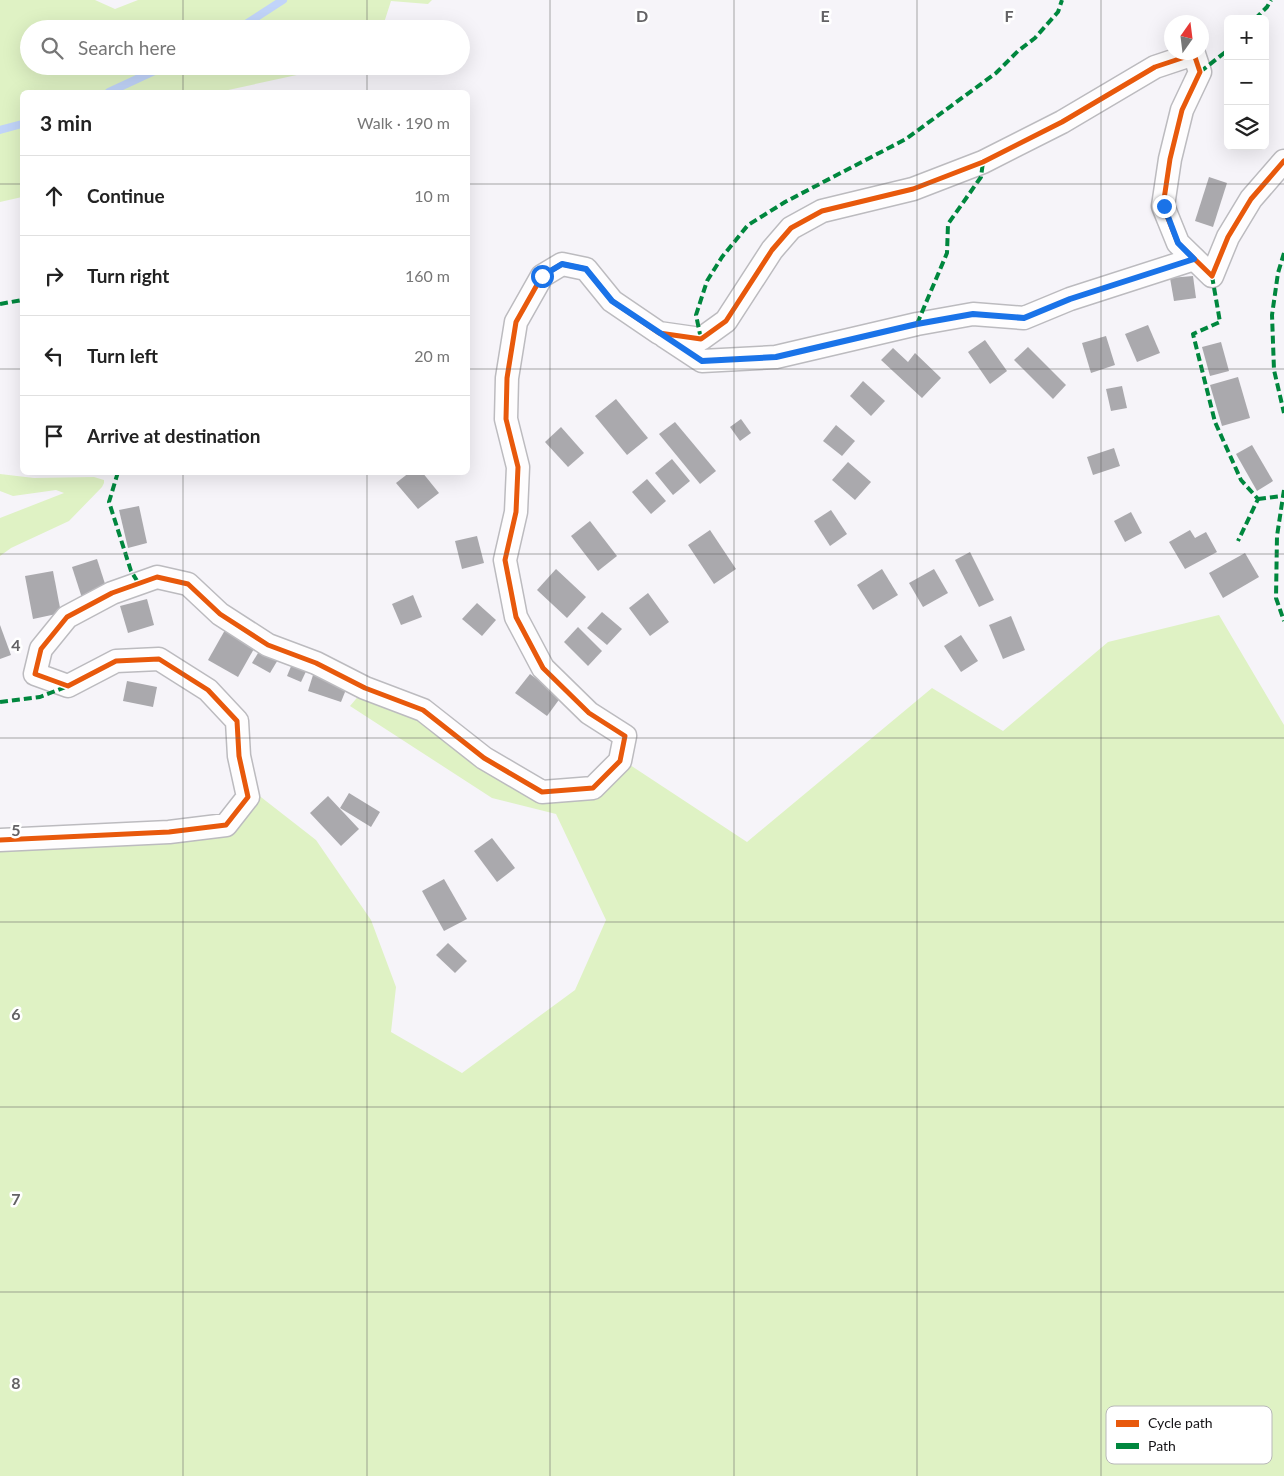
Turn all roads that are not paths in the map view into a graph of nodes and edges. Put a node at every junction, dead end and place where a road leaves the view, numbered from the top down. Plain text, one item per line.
1 (1284, 161) edge
2 (1194, 259) junction
3 (659, 333) junction
4 (0, 840) edge

1 - 2 street
2 - 3 street
2 - 3 street
3 - 4 street

